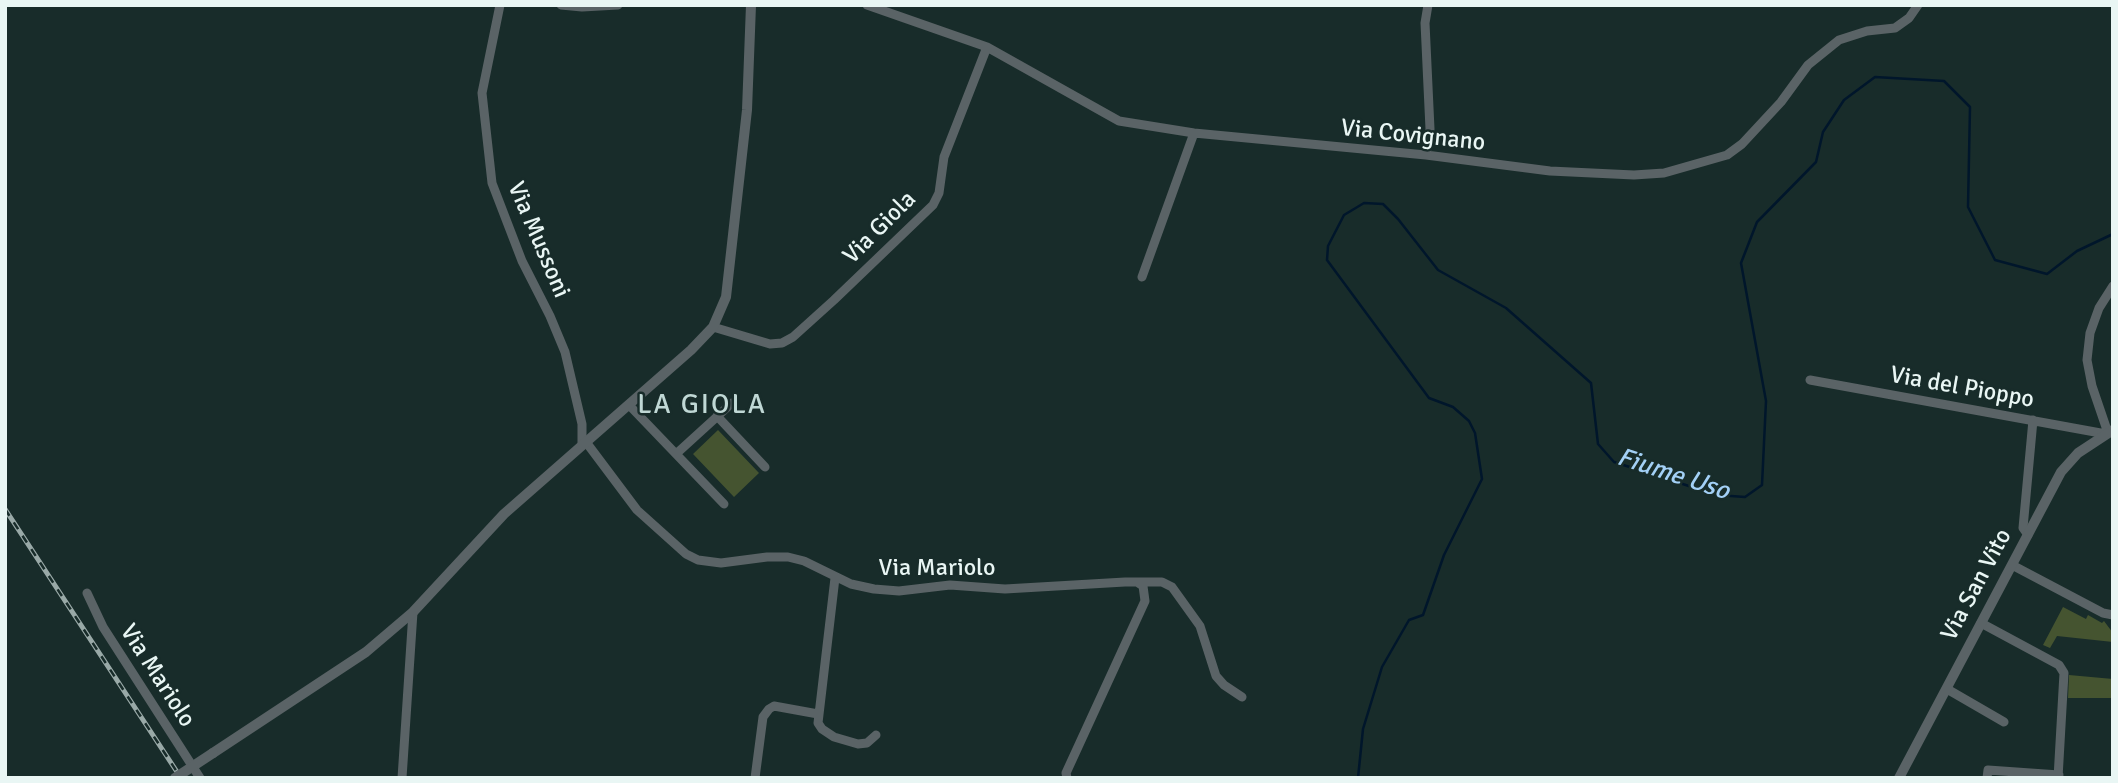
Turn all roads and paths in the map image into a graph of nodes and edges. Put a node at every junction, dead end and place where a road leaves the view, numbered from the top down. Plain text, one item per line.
1 (500, 5) edge
2 (561, 5) edge
3 (618, 5) edge
4 (751, 5) edge
5 (867, 5) edge
6 (1428, 5) edge
7 (1918, 5) edge
8 (987, 47) junction
9 (1194, 133) junction
10 (1426, 155) junction
11 (1142, 277) dead end
12 (2113, 286) edge
13 (713, 327) junction
14 (1810, 380) dead end
15 (732, 403) dead end
16 (629, 405) junction
17 (717, 416) junction
18 (2033, 420) junction
19 (2109, 432) edge
20 (584, 444) junction
21 (676, 454) junction
22 (765, 467) dead end
23 (724, 504) dead end
24 (2028, 534) junction
25 (2012, 565) junction
26 (835, 578) junction
27 (1137, 582) junction
28 (87, 593) dead end
29 (413, 612) junction
30 (2113, 615) edge
31 (1981, 623) junction
32 (1947, 689) junction
33 (1242, 697) dead end
34 (818, 714) junction
35 (2004, 722) dead end
36 (876, 735) dead end
37 (2059, 777) edge
38 (175, 778) edge
39 (200, 778) edge
40 (402, 778) edge
41 (755, 778) edge
42 (1067, 778) edge
43 (1899, 778) edge
44 (1987, 778) edge

1 - 20 street, Via Mussoni
2 - 3 street
4 - 13 street
5 - 8 street, Via Covignano
6 - 10 street
7 - 10 street, Via Covignano
8 - 9 street, Via Covignano
8 - 13 street, Via Giola
9 - 10 street, Via Covignano
9 - 11 street
12 - 19 street
13 - 16 street
14 - 18 street, Via del Pioppo
15 - 17 street
16 - 20 street
16 - 21 street
17 - 21 street
17 - 22 street
18 - 19 street, Via del Pioppo
18 - 24 street
19 - 24 street, Via San Vito
20 - 26 street, Via Mariolo
20 - 29 street
21 - 23 street
24 - 25 street, Via San Vito
25 - 30 street
25 - 31 street, Via San Vito
26 - 27 street, Via Mariolo
26 - 34 street
27 - 33 street, Via Mariolo
27 - 42 street
28 - 39 street, Via Mariolo
29 - 38 street, bridge
29 - 40 street
31 - 32 street, Via San Vito
31 - 37 street
32 - 35 street
32 - 43 street, Via San Vito
34 - 36 street
34 - 41 street
37 - 44 street

